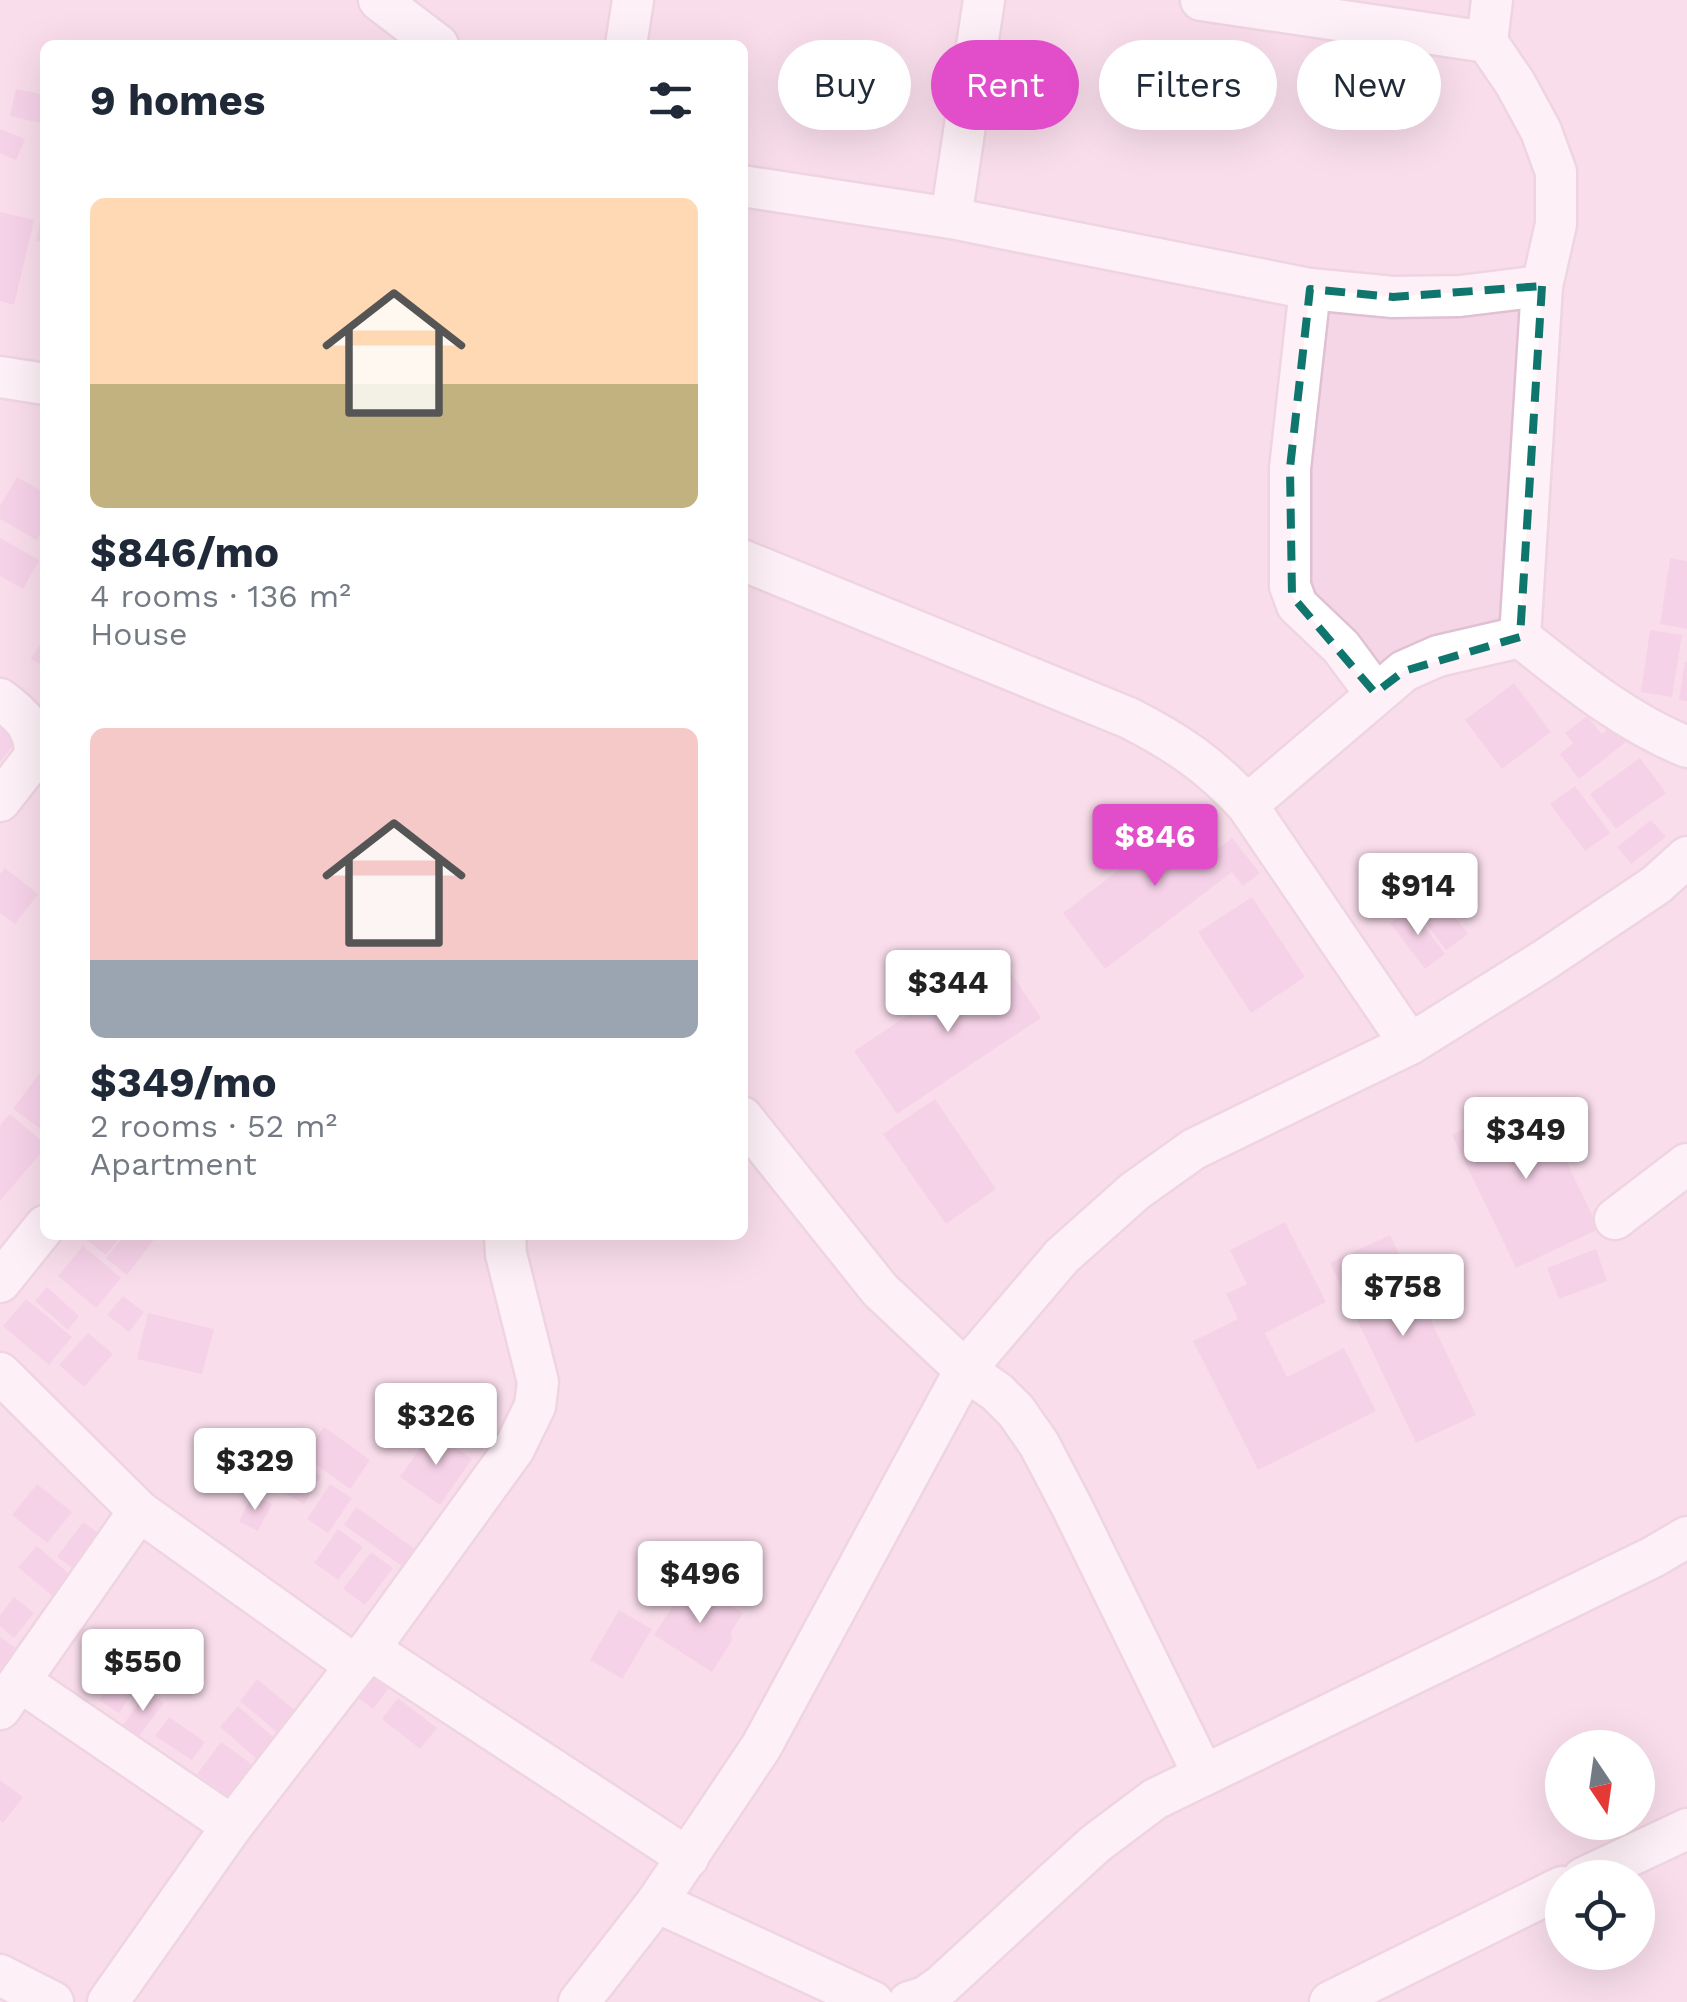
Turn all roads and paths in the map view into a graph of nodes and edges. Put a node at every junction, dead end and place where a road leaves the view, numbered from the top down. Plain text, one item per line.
1 (378, 0) edge
2 (633, 0) edge
3 (984, 0) edge
4 (1201, 0) edge
5 (1492, 0) edge
6 (431, 40) edge
7 (627, 40) edge
8 (1487, 42) junction
9 (748, 197) edge
10 (951, 218) junction
11 (1542, 286) junction
12 (1310, 289) junction
13 (1, 380) edge
14 (40, 384) edge
15 (748, 562) edge
16 (1520, 637) junction
17 (1375, 693) junction
18 (0, 700) edge
19 (1687, 748) edge
20 (0, 800) edge
21 (1247, 805) junction
22 (1687, 857) edge
23 (1410, 1044) junction
24 (748, 1125) edge
25 (1687, 1164) edge
26 (1615, 1219) dead end
27 (40, 1232) edge
28 (505, 1240) edge
29 (0, 1282) edge
30 (965, 1370) junction
31 (0, 1373) edge
32 (139, 1510) junction
33 (1687, 1537) edge
34 (362, 1657) junction
35 (10, 1696) edge
36 (1202, 1774) junction
37 (232, 1826) junction
38 (1687, 1829) edge
39 (688, 1858) junction
40 (1621, 1860) edge
41 (1545, 1895) edge
42 (657, 1902) junction
43 (0, 1975) edge
44 (1349, 1998) edge
45 (53, 2002) edge
46 (108, 2002) edge
47 (579, 2002) edge
48 (874, 2002) edge
49 (909, 2002) edge

1 - 6 street
2 - 7 street
3 - 10 street
4 - 8 street
5 - 8 street
8 - 11 street
9 - 10 street
10 - 12 street
11 - 12 street
11 - 16 street
12 - 17 street
13 - 14 street
15 - 21 street
16 - 17 street
16 - 19 street
17 - 21 street
18 - 20 street
21 - 23 street
22 - 23 street
23 - 30 street
24 - 30 street
25 - 26 street
27 - 29 street
28 - 34 street
30 - 36 street
30 - 39 street
31 - 32 street
32 - 34 street
32 - 35 street
33 - 36 street
34 - 37 street
34 - 39 street
35 - 37 street
36 - 49 street
37 - 46 street
38 - 40 street
39 - 42 street
41 - 44 street
42 - 47 street
42 - 48 street
43 - 45 street

